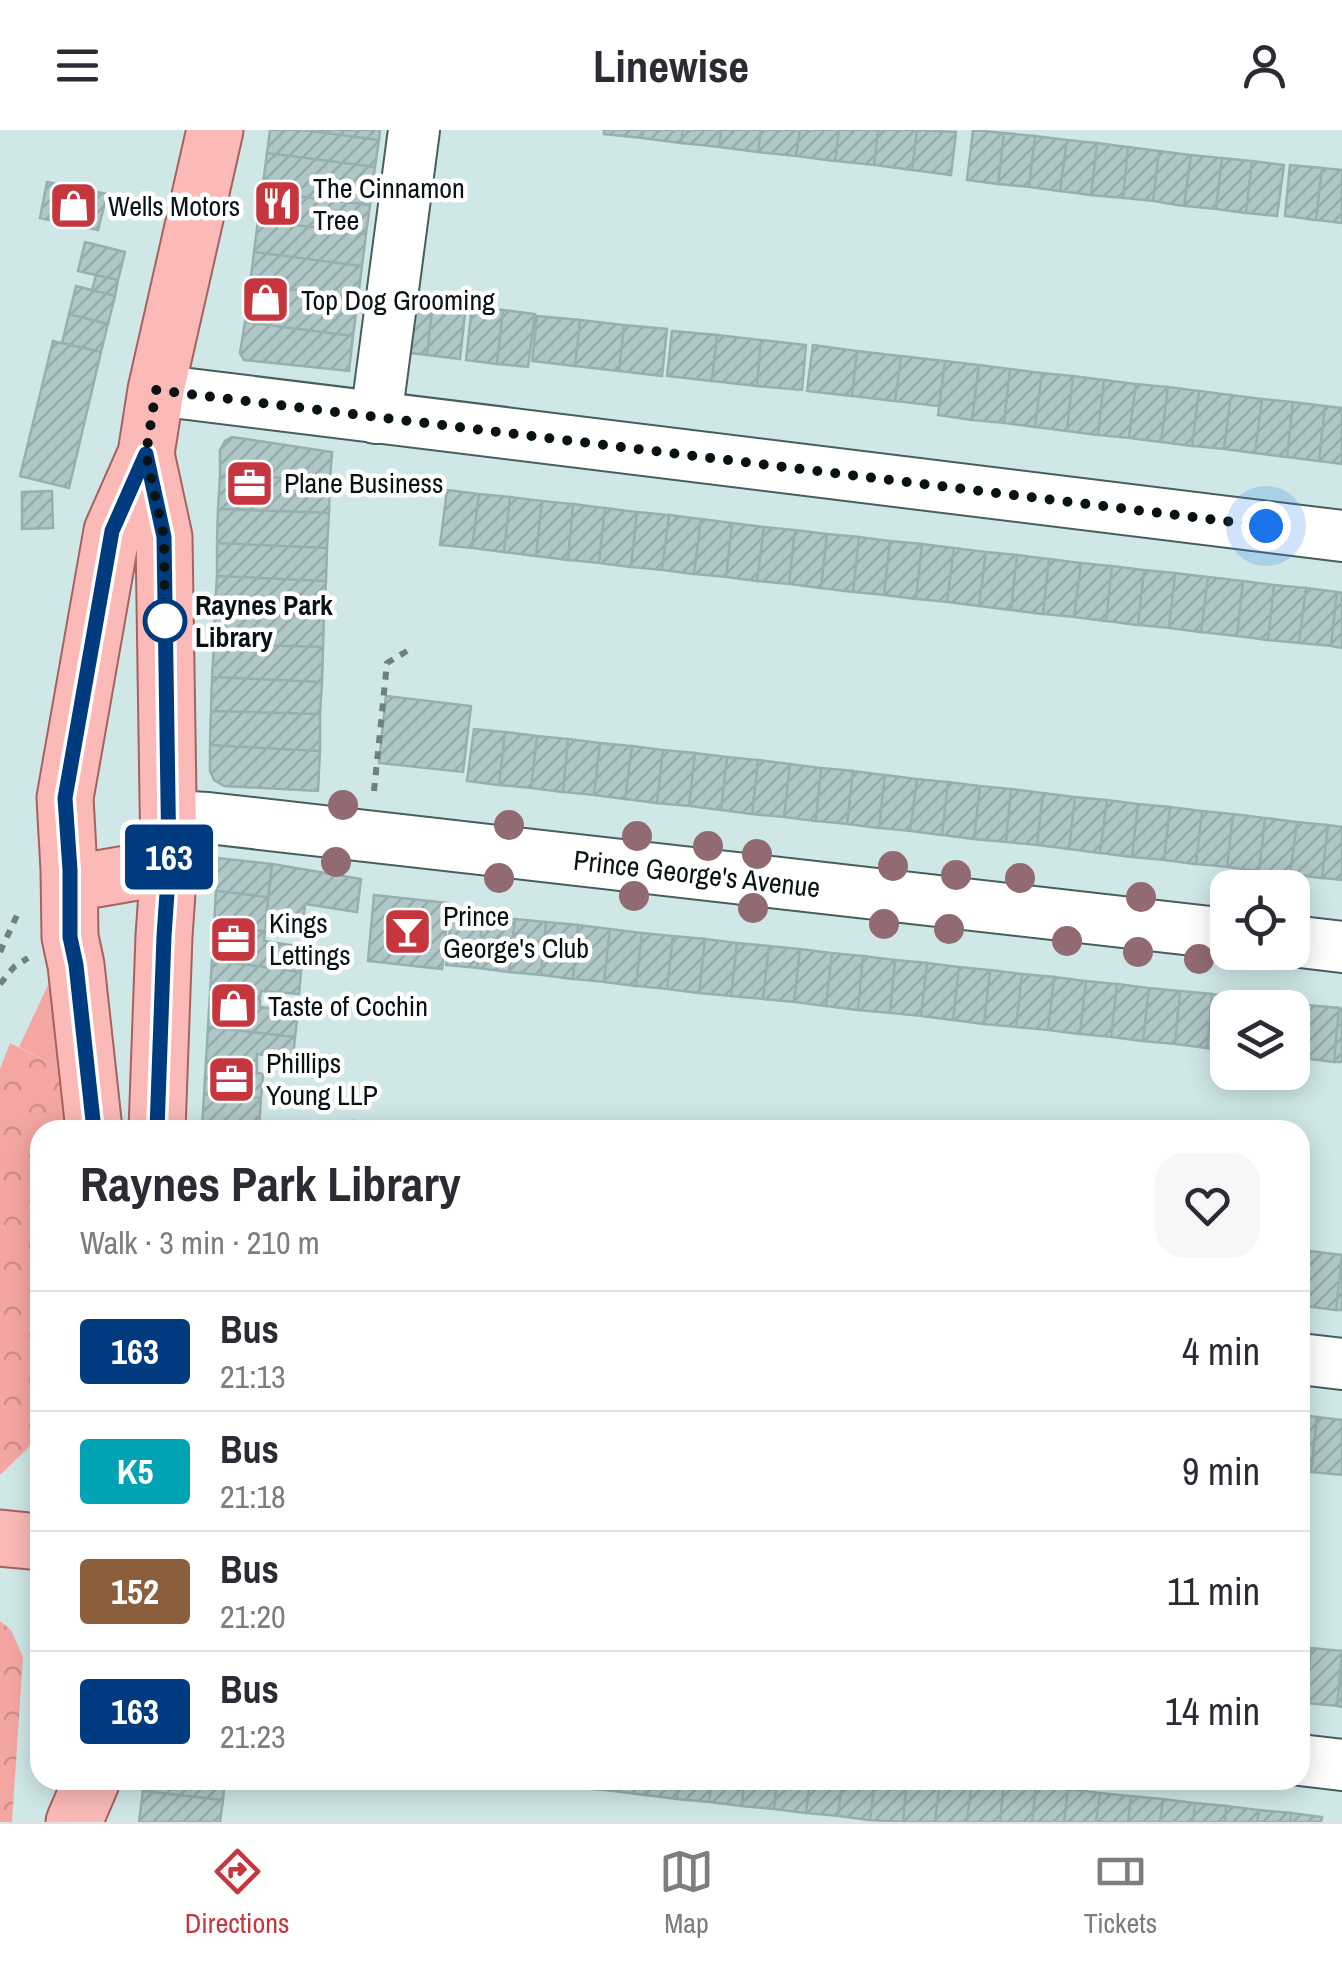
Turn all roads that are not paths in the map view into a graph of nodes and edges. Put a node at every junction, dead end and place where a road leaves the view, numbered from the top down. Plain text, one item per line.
1 (215, 130) edge
2 (414, 130) edge
3 (156, 390) junction
4 (376, 418) junction
5 (146, 454) junction
6 (1342, 536) edge
7 (81, 704) junction
8 (166, 717) junction
9 (168, 829) junction
10 (70, 870) junction
11 (1210, 932) edge
12 (1310, 944) edge
13 (1342, 947) edge
14 (93, 1120) edge
15 (157, 1120) edge
16 (1310, 1360) edge
17 (1342, 1364) edge
18 (0, 1538) edge
19 (30, 1541) edge
20 (1310, 1761) edge
21 (1342, 1765) edge

1 - 3 main road
2 - 4 street
3 - 4 street
3 - 5 main road
4 - 6 street
5 - 7 main road
5 - 8 main road
7 - 8 main road
7 - 10 main road
8 - 9 main road
9 - 10 main road
9 - 11 street, Prince George's Avenue
9 - 15 main road
10 - 14 main road
12 - 13 street
16 - 17 street
18 - 19 main road
20 - 21 street

